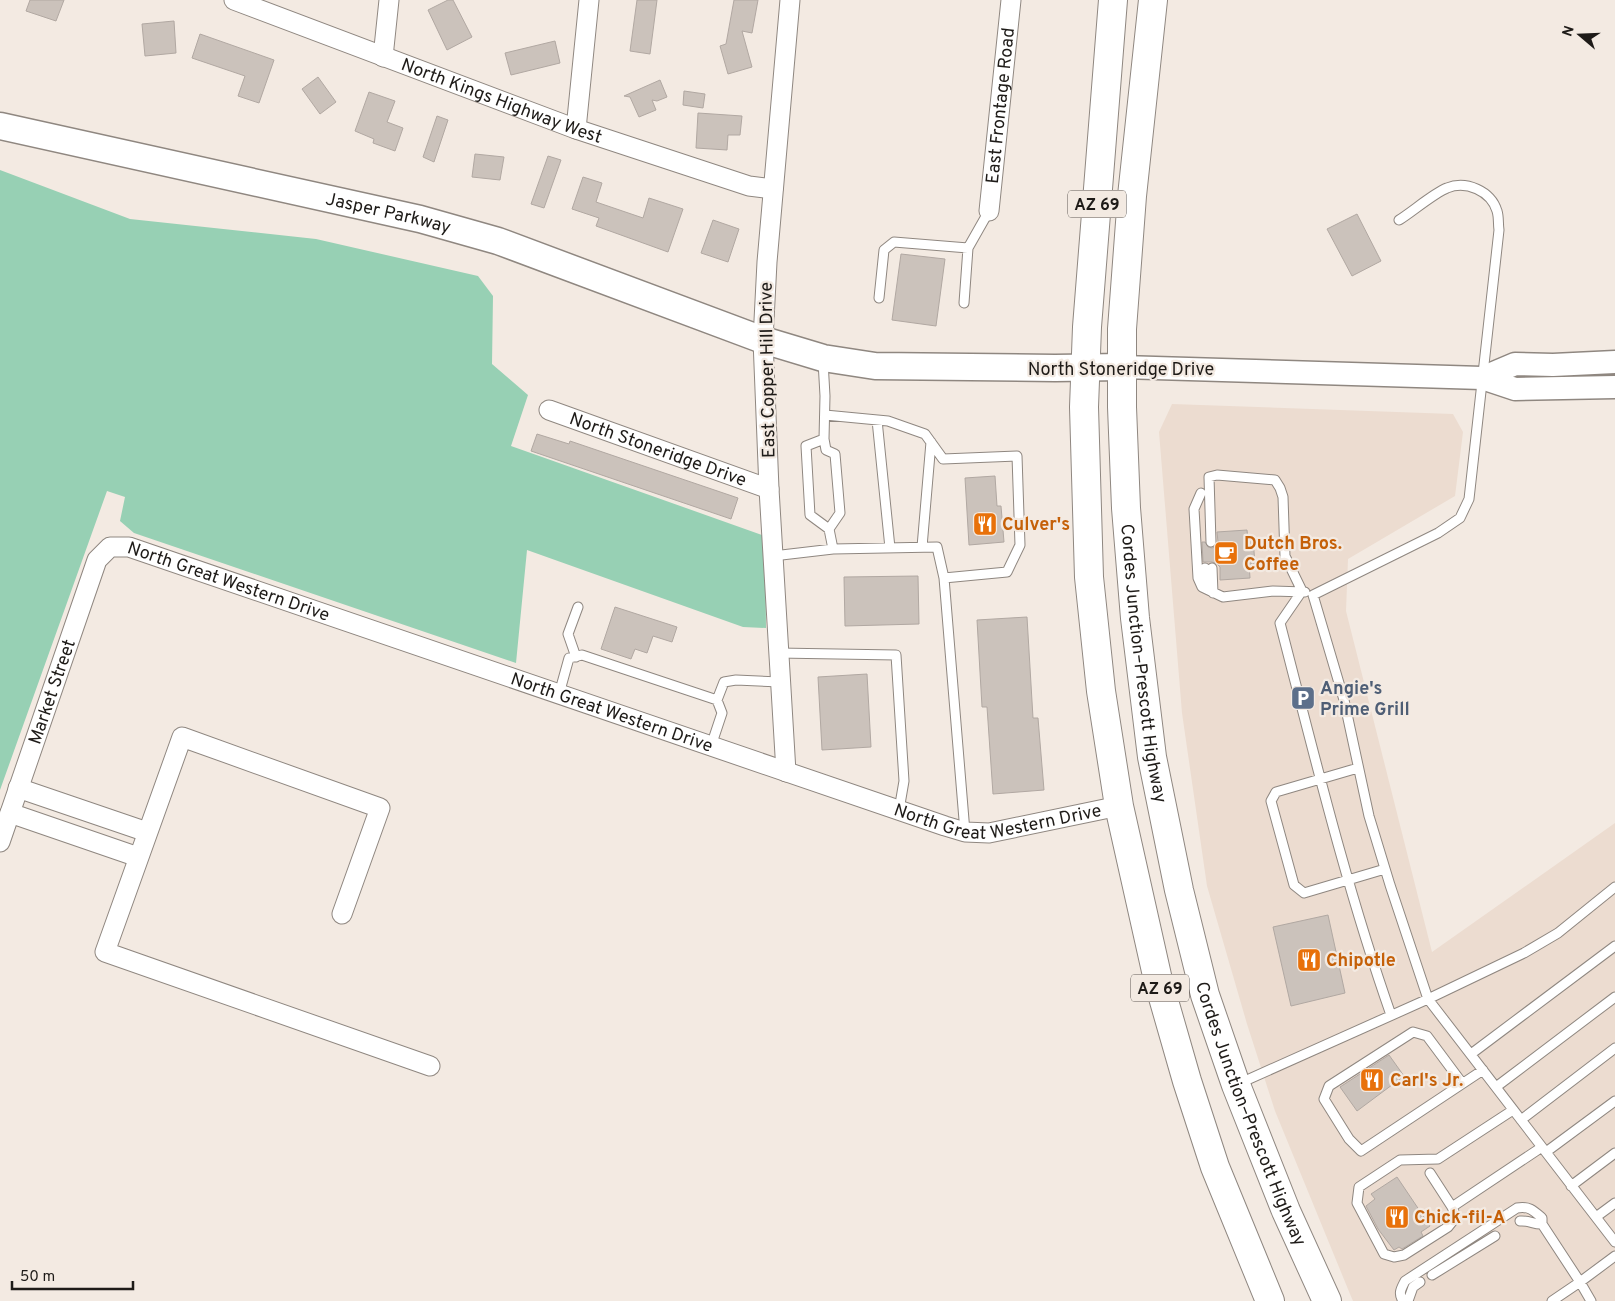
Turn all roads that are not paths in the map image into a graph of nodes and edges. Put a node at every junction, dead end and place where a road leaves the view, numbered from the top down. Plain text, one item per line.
1 (234, 0) edge
2 (389, 0) edge
3 (589, 0) edge
4 (790, 0) edge
5 (1011, 0) edge
6 (1113, 0) edge
7 (1153, 0) edge
8 (383, 57) junction
9 (0, 126) edge
10 (576, 129) junction
11 (773, 189) junction
12 (989, 211) joint
13 (1399, 220) dead end
14 (968, 248) junction
15 (879, 298) dead end
16 (964, 303) dead end
17 (763, 340) junction
18 (823, 358) junction
19 (1615, 362) edge
20 (1122, 367) junction
21 (1085, 368) junction
22 (1482, 378) junction
23 (1615, 387) edge
24 (549, 410) dead end
25 (825, 415) junction
26 (877, 420) junction
27 (824, 439) junction
28 (931, 442) junction
29 (769, 489) junction
30 (1201, 492) dead end
31 (829, 530) junction
32 (1211, 542) dead end
33 (922, 547) junction
34 (110, 548) joint
35 (890, 548) junction
36 (833, 549) junction
37 (773, 556) junction
38 (1208, 568) dead end
39 (944, 578) junction
40 (1302, 591) junction
41 (1213, 593) junction
42 (1313, 594) junction
43 (578, 607) dead end
44 (778, 653) junction
45 (576, 657) junction
46 (780, 682) junction
47 (559, 694) junction
48 (717, 700) junction
49 (711, 746) junction
50 (1358, 768) junction
51 (786, 772) junction
52 (1321, 780) junction
53 (18, 788) junction
54 (1119, 806) junction
55 (899, 810) junction
56 (10, 813) junction
57 (147, 832) junction
58 (965, 832) junction
59 (0, 842) edge
60 (138, 857) junction
61 (1385, 869) junction
62 (1349, 879) junction
63 (1615, 887) edge
64 (342, 914) dead end
65 (1615, 946) edge
66 (1615, 998) edge
67 (1428, 999) junction
68 (1391, 1015) junction
69 (1615, 1048) edge
70 (1471, 1054) junction
71 (430, 1066) dead end
72 (1483, 1070) junction
73 (1462, 1083) junction
74 (1236, 1085) junction
75 (1496, 1087) junction
76 (1615, 1100) edge
77 (1513, 1110) junction
78 (1521, 1120) junction
79 (1544, 1150) junction
80 (1615, 1153) edge
81 (1430, 1173) dead end
82 (1571, 1186) junction
83 (1615, 1203) edge
84 (1452, 1207) junction
85 (1596, 1218) junction
86 (1520, 1221) dead end
87 (1542, 1224) junction
88 (1495, 1236) dead end
89 (1615, 1242) edge
90 (1615, 1256) edge
91 (1432, 1275) dead end
92 (1420, 1282) dead end
93 (1580, 1282) junction
94 (1270, 1301) edge
95 (1327, 1301) edge
96 (1403, 1301) edge
97 (1408, 1301) edge
98 (1552, 1301) edge
99 (1591, 1301) edge

1 - 8 street, North Kings Highway West
2 - 8 street
3 - 10 street
4 - 11 street, East Copper Hill Drive
5 - 12 street, East Frontage Road
6 - 21 main road, AZ 69
7 - 20 main road, Cordes Junction–Prescott Highway / AZ 69
8 - 10 street, North Kings Highway West
9 - 17 main road, Jasper Parkway
10 - 11 street, North Kings Highway West
11 - 17 street, East Copper Hill Drive
12 - 14 lane
13 - 22 lane
14 - 15 lane
14 - 16 lane
17 - 18 main road, North Stoneridge Drive
17 - 29 street, East Copper Hill Drive
18 - 21 main road, North Stoneridge Drive
18 - 25 lane
19 - 22 street, North Stoneridge Drive
20 - 21 main road, North Stoneridge Drive
20 - 22 street, North Stoneridge Drive
20 - 74 main road, Cordes Junction–Prescott Highway / AZ 69
21 - 54 main road, AZ 69
22 - 23 street, North Stoneridge Drive
22 - 42 lane
24 - 29 street, North Stoneridge Drive
25 - 26 lane
25 - 27 lane
26 - 28 lane
26 - 35 lane
27 - 31 lane
27 - 31 lane
28 - 33 lane
28 - 39 lane
29 - 37 street, East Copper Hill Drive
30 - 41 lane
31 - 36 lane
32 - 40 lane
33 - 35 lane
33 - 39 lane
34 - 47 street, North Great Western Drive
34 - 53 street, Market Street
35 - 36 lane
36 - 37 lane
37 - 44 street, East Copper Hill Drive
38 - 41 lane
39 - 58 lane
40 - 41 lane
40 - 42 lane
40 - 52 lane
42 - 50 lane
43 - 45 lane
44 - 46 street, East Copper Hill Drive
44 - 55 lane
45 - 47 lane
45 - 48 lane
46 - 48 lane
46 - 51 street, East Copper Hill Drive
47 - 49 street, North Great Western Drive
48 - 49 lane
49 - 51 street, North Great Western Drive
50 - 52 lane
50 - 61 lane
51 - 55 street, North Great Western Drive
52 - 62 lane
52 - 62 lane
53 - 56 street, Market Street
53 - 57 street
54 - 58 street, North Great Western Drive
54 - 94 main road, AZ 69
55 - 58 street, North Great Western Drive
56 - 59 street, Market Street
56 - 60 street
57 - 60 street
57 - 64 street
60 - 71 street
61 - 62 lane
61 - 67 lane
62 - 68 lane
63 - 67 lane
65 - 70 lane
66 - 75 lane
67 - 68 lane
67 - 70 lane
68 - 74 lane
69 - 78 lane
70 - 72 lane
72 - 73 lane
72 - 75 lane
73 - 73 lane
74 - 95 main road, Cordes Junction–Prescott Highway / AZ 69
75 - 77 lane
76 - 79 lane
77 - 78 lane
77 - 84 lane
78 - 79 lane
79 - 82 lane
79 - 84 lane
80 - 82 lane
81 - 84 lane
82 - 85 lane
83 - 85 lane
85 - 89 lane
86 - 87 lane
87 - 93 lane
87 - 96 lane
88 - 91 lane
90 - 93 lane
92 - 97 lane
93 - 98 lane
93 - 99 lane

